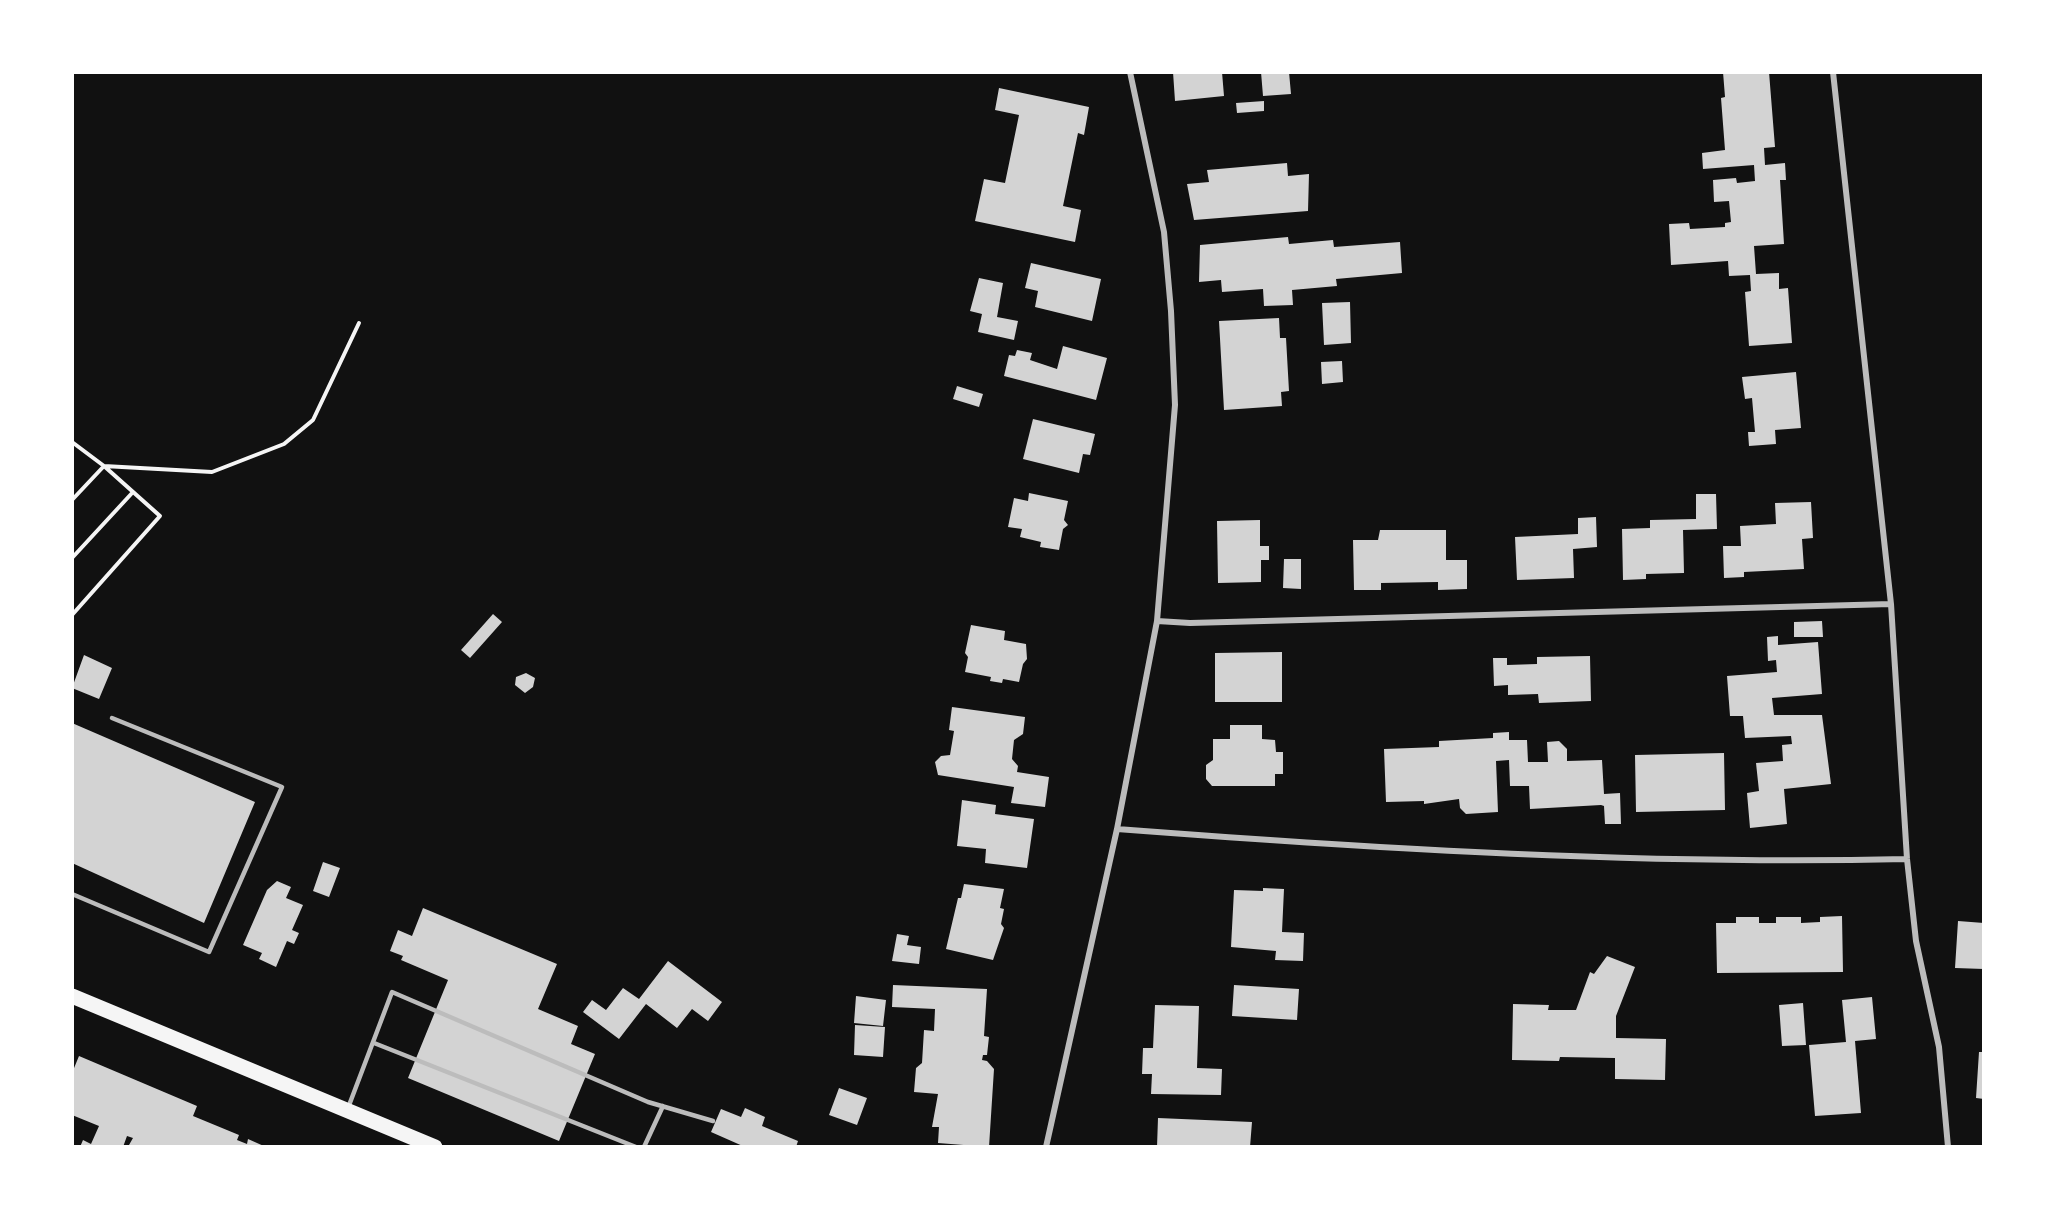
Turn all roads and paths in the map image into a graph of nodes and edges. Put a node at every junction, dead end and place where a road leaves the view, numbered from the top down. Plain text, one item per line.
1 (1130, 72) edge
2 (1833, 72) edge
3 (359, 323) dead end
4 (72, 442) edge
5 (104, 466) junction
6 (134, 492) junction
7 (72, 500) edge
8 (72, 558) edge
9 (1891, 604) junction
10 (72, 615) edge
11 (1157, 621) junction
12 (112, 718) dead end
13 (1117, 829) junction
14 (1907, 859) junction
15 (72, 894) edge
16 (72, 996) edge
17 (374, 1044) junction
18 (663, 1106) junction
19 (348, 1109) junction
20 (713, 1121) dead end
21 (435, 1147) edge
22 (636, 1147) edge
23 (644, 1147) edge
24 (1046, 1147) edge
25 (1948, 1147) edge

1 - 11 street
2 - 9 street
3 - 5 path
4 - 5 path
5 - 6 path
5 - 7 path
6 - 8 path
6 - 10 path
9 - 11 street
9 - 14 street
11 - 13 street
12 - 15 lane
13 - 14 street
13 - 24 street
14 - 25 street
16 - 19 main road
17 - 18 lane
17 - 19 lane
17 - 22 lane
18 - 20 lane
18 - 23 lane
19 - 21 main road

